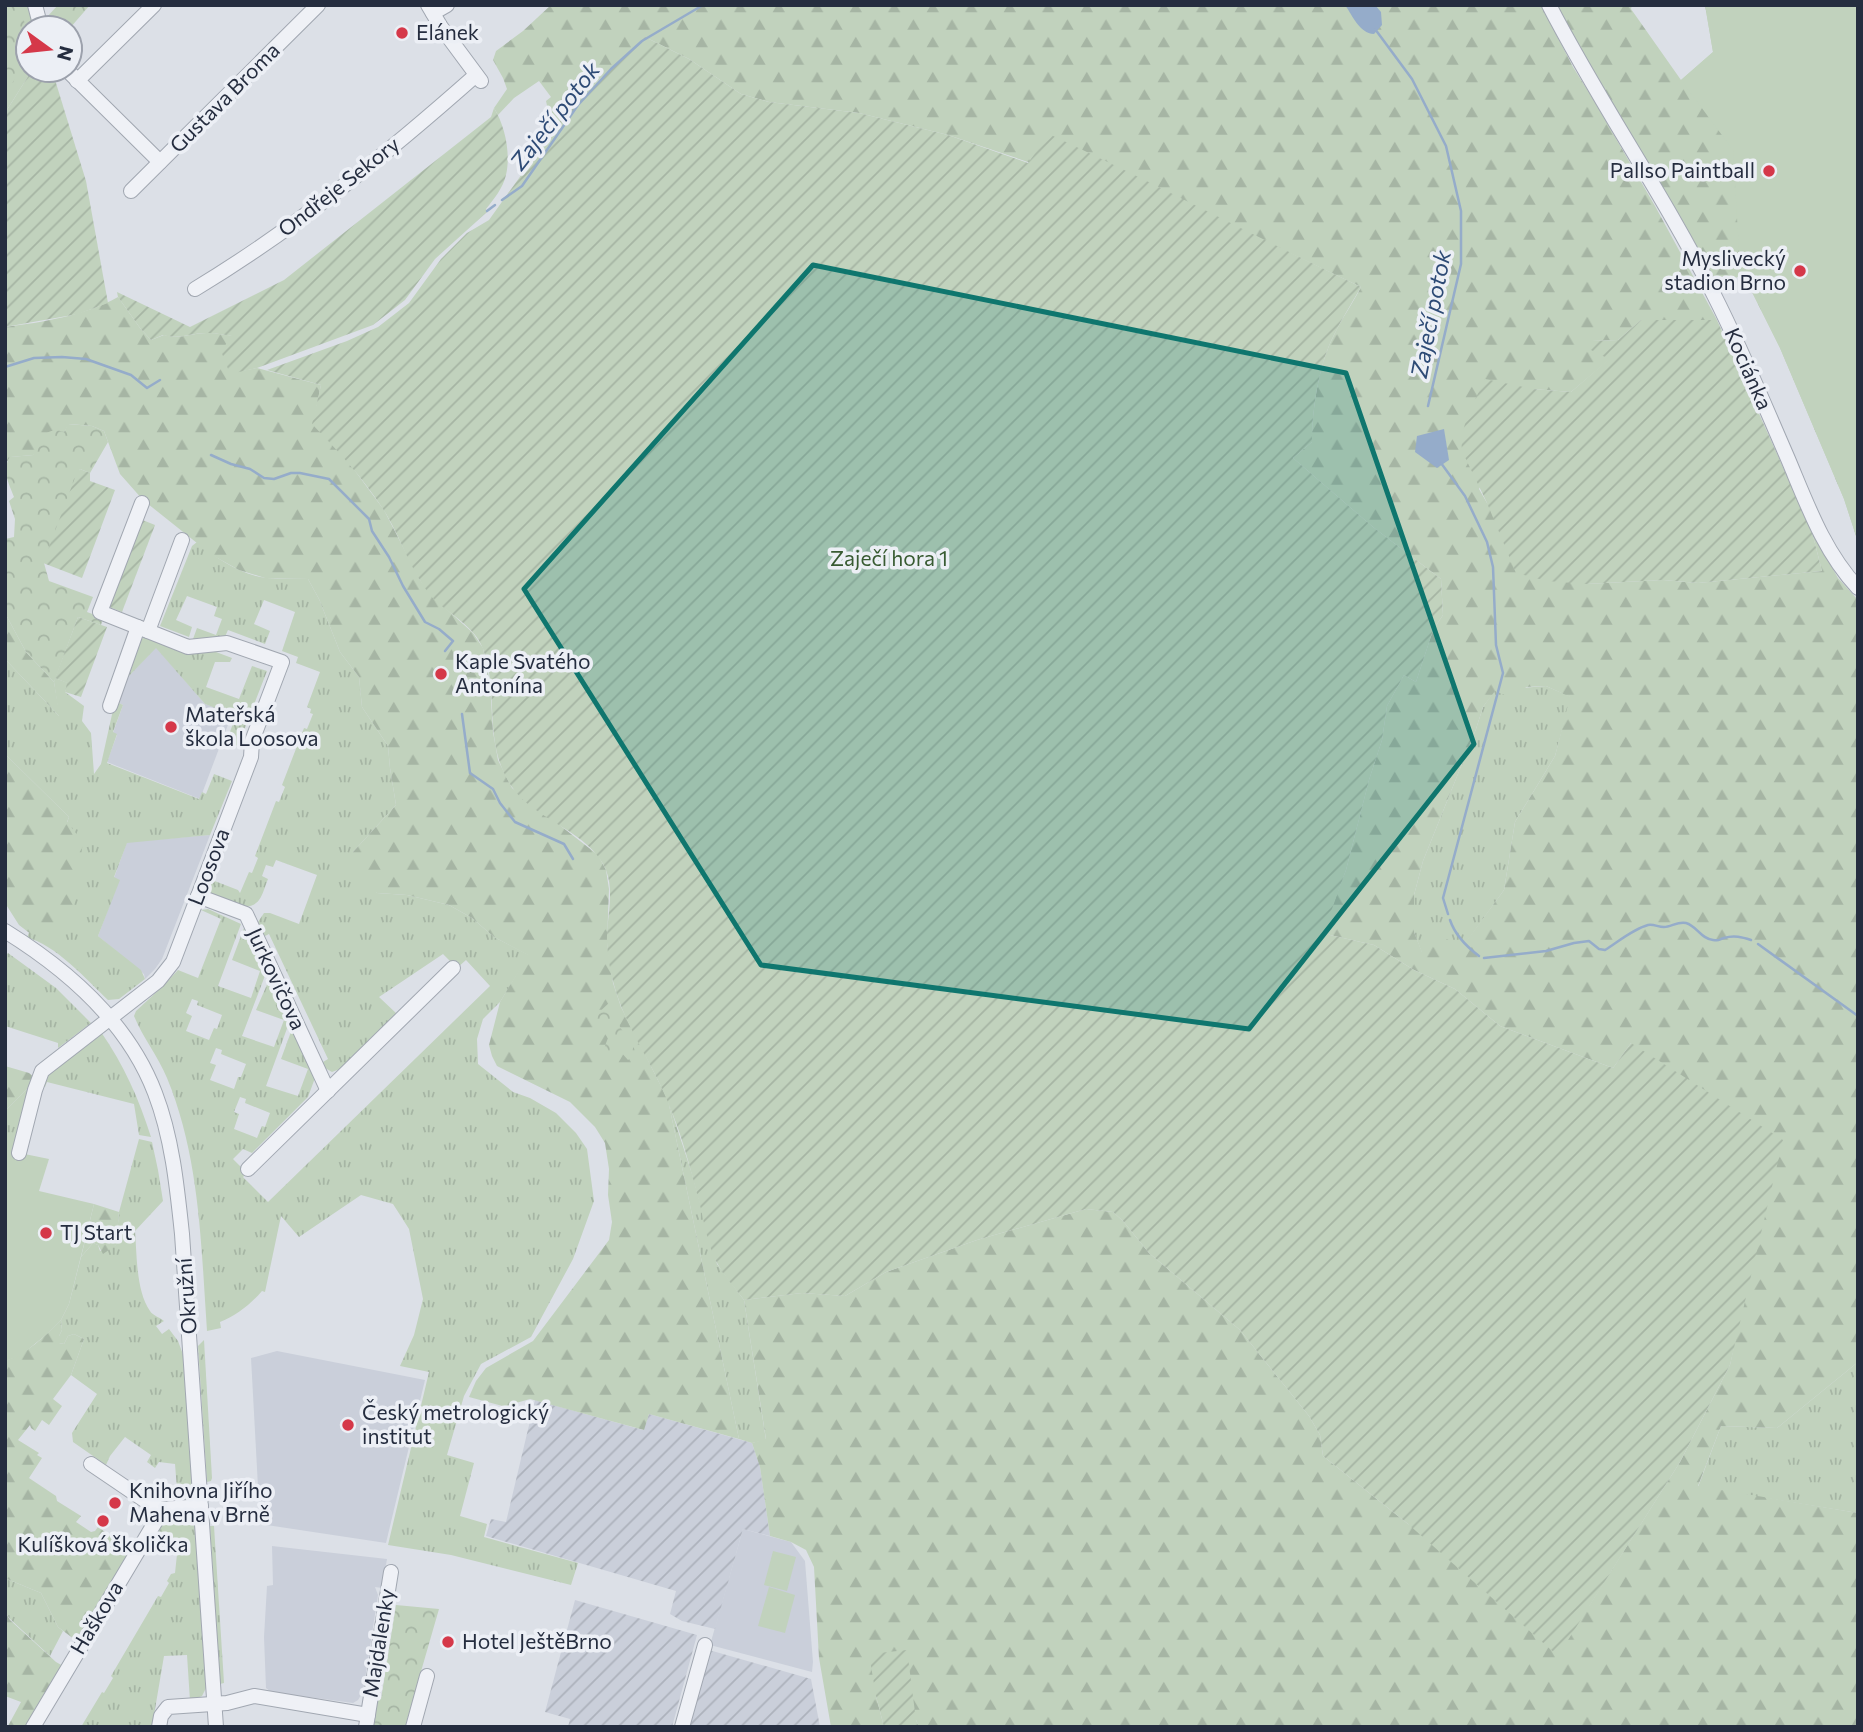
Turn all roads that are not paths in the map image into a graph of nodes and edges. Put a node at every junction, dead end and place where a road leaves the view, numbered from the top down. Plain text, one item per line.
1 (154, 5) edge
2 (318, 5) edge
3 (447, 5) edge
4 (1549, 5) edge
5 (430, 9) edge
6 (84, 74) edge
7 (80, 84) edge
8 (160, 162) junction
9 (131, 191) dead end
10 (195, 289) dead end
11 (142, 503) dead end
12 (182, 540) dead end
13 (1858, 588) edge
14 (143, 629) junction
15 (110, 706) dead end
16 (198, 897) junction
17 (5, 931) edge
18 (453, 968) dead end
19 (111, 1018) junction
20 (328, 1091) junction
21 (19, 1153) dead end
22 (248, 1169) dead end
23 (91, 1464) dead end
24 (201, 1506) junction
25 (163, 1509) junction
26 (391, 1572) dead end
27 (705, 1645) dead end
28 (427, 1676) dead end
29 (215, 1704) junction
30 (367, 1721) edge
31 (33, 1727) edge
32 (159, 1727) edge
33 (216, 1727) edge
34 (412, 1727) edge
35 (682, 1727) edge

1 - 6 street
2 - 8 street, Gustava Broma
3 - 5 street
4 - 13 street, Kociánka
5 - 10 street, Ondřeje Sekory
7 - 8 street
8 - 9 street, Gustava Broma
11 - 14 street, Loosova
12 - 14 street
14 - 15 street
14 - 16 street, Loosova
16 - 19 street, Loosova
16 - 20 street, Jurkovičova
17 - 19 street, Okružní
18 - 20 street
19 - 21 street, Loosova
19 - 24 street, Okružní
20 - 22 street
23 - 25 street
24 - 25 street
24 - 29 street, Okružní
25 - 31 street, Haškova
26 - 30 street, Majdalenky
27 - 35 street
28 - 34 street
29 - 30 street, Majdalenky
29 - 32 street, Majdalenky
29 - 33 street, Okružní

